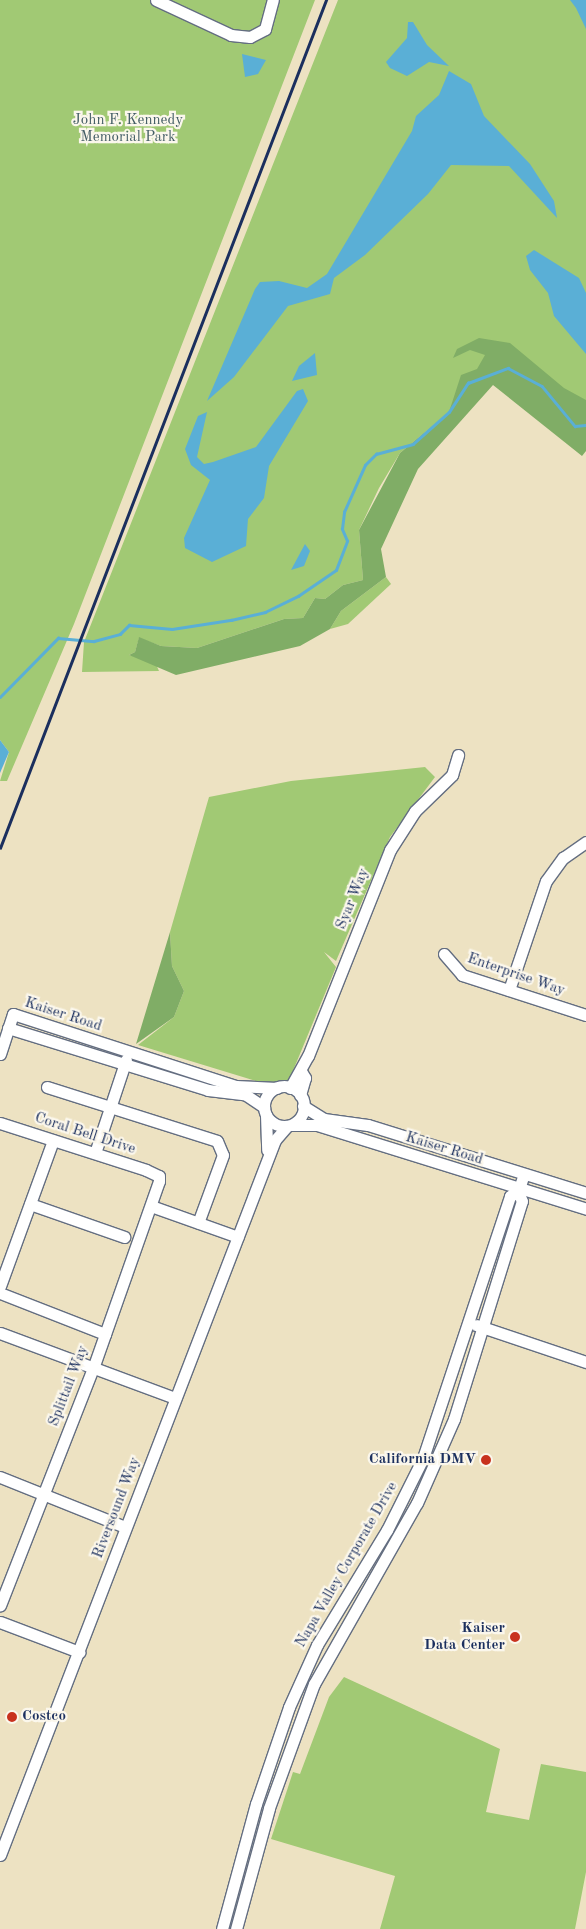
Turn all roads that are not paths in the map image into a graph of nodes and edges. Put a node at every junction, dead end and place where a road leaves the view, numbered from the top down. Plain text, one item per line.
1 (156, 0) edge
2 (272, 0) edge
3 (458, 754) dead end
4 (586, 842) edge
5 (444, 954) dead end
6 (509, 990) junction
7 (586, 1015) edge
8 (8, 1028) junction
9 (128, 1052) junction
10 (0, 1054) edge
11 (124, 1065) junction
12 (47, 1087) dead end
13 (277, 1088) junction
14 (298, 1096) junction
15 (112, 1107) junction
16 (265, 1111) junction
17 (0, 1124) edge
18 (289, 1125) junction
19 (53, 1140) junction
20 (95, 1153) junction
21 (264, 1172) junction
22 (524, 1174) junction
23 (159, 1176) joint
24 (518, 1190) junction
25 (586, 1193) edge
26 (30, 1204) junction
27 (151, 1206) junction
28 (586, 1208) edge
29 (198, 1223) junction
30 (124, 1237) dead end
31 (238, 1238) junction
32 (0, 1286) edge
33 (0, 1294) edge
34 (470, 1323) junction
35 (483, 1327) junction
36 (0, 1333) edge
37 (105, 1334) junction
38 (586, 1362) edge
39 (93, 1368) junction
40 (175, 1398) junction
41 (0, 1477) edge
42 (43, 1494) junction
43 (125, 1527) junction
44 (0, 1605) edge
45 (0, 1622) edge
46 (317, 1645) junction
47 (330, 1650) junction
48 (79, 1652) junction
49 (0, 1855) edge
50 (222, 1929) edge
51 (236, 1929) edge

1 - 2 street
3 - 14 street, Syar Way
4 - 6 street
5 - 6 street, Enterprise Way
6 - 7 street, Enterprise Way
8 - 9 street, Kaiser Road
8 - 10 street
8 - 11 street, Kaiser Road
9 - 11 street
9 - 13 street, Kaiser Road
11 - 15 street
11 - 16 street, Kaiser Road
12 - 15 street
13 - 14 street
13 - 16 street
14 - 18 street
14 - 22 street, Kaiser Road
15 - 20 street
15 - 29 street
16 - 18 street
16 - 21 street, Riversound Way
17 - 19 street, Coral Bell Drive
18 - 21 street, Riversound Way
18 - 24 street, Kaiser Road
19 - 20 street, Coral Bell Drive
19 - 26 street
20 - 23 street, Coral Bell Drive
21 - 31 street, Riversound Way
22 - 24 street, Napa Valley Corporate Drive
22 - 25 street, Kaiser Road
23 - 27 street, Splittail Way
24 - 28 street, Kaiser Road
24 - 34 street, Napa Valley Corporate Drive
24 - 35 street, Napa Valley Corporate Drive
26 - 30 street
26 - 32 street
27 - 29 street
27 - 37 street, Splittail Way
29 - 31 street
31 - 40 street, Riversound Way
33 - 37 street
34 - 35 street
34 - 46 street, Napa Valley Corporate Drive
35 - 38 street
35 - 47 street, Napa Valley Corporate Drive
36 - 39 street
37 - 39 street, Splittail Way
39 - 40 street
39 - 42 street, Splittail Way
40 - 43 street, Riversound Way
41 - 42 street
42 - 43 street
42 - 44 street, Splittail Way
43 - 48 street, Riversound Way
45 - 48 street
46 - 47 street
46 - 50 street, Napa Valley Corporate Drive
47 - 51 street, Napa Valley Corporate Drive
48 - 49 street, Riversound Way

